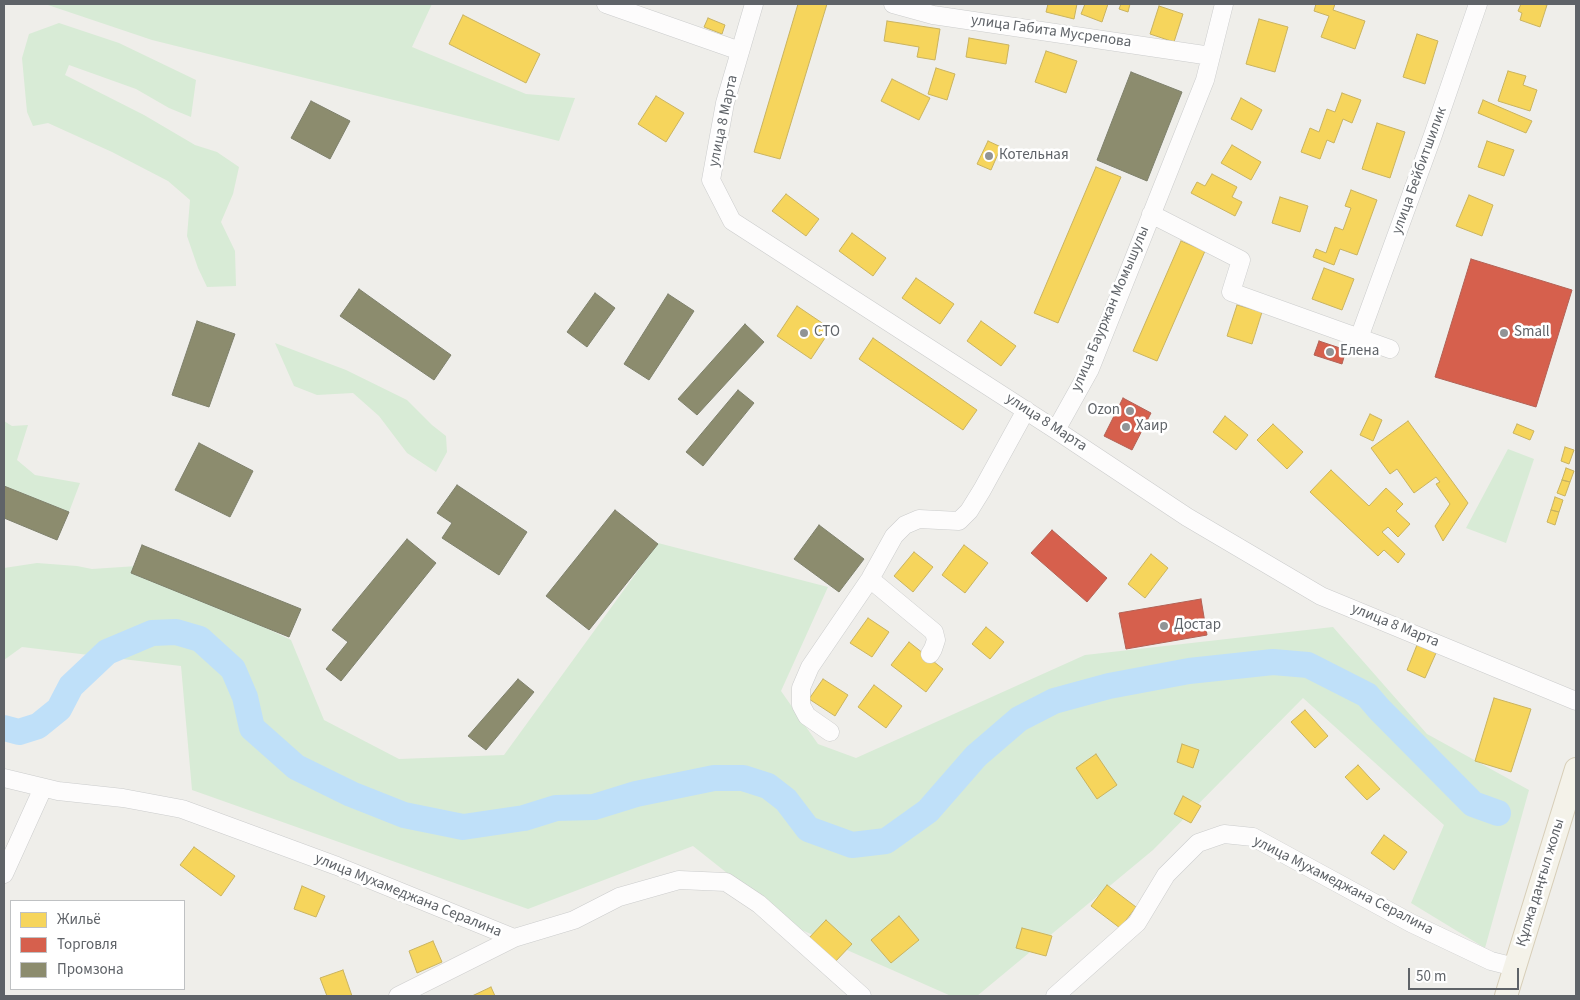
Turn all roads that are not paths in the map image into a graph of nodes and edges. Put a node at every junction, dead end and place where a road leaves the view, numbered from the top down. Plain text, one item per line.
1 (606, 4) edge
2 (754, 4) edge
3 (893, 4) edge
4 (1224, 4) edge
5 (1478, 4) edge
6 (740, 51) junction
7 (1211, 56) junction
8 (1151, 214) junction
9 (1359, 338) junction
10 (1390, 350) dead end
11 (1026, 410) junction
12 (1056, 430) junction
13 (870, 579) junction
14 (930, 654) dead end
15 (1576, 701) edge
16 (830, 732) dead end
17 (1576, 769) edge
18 (4, 778) edge
19 (43, 788) junction
20 (4, 874) edge
21 (514, 938) junction
22 (1515, 968) junction
23 (398, 996) edge
24 (862, 996) edge
25 (1055, 996) edge
26 (1506, 996) edge

1 - 6 street
2 - 6 street, улица 8 Марта
3 - 7 street, улица Габита Мусрепова
4 - 7 street, улица Бауржан Момышулы
5 - 9 street, улица Бейбитшилик
6 - 11 street, улица 8 Марта
7 - 8 street, улица Бауржан Момышулы
8 - 9 street, улица Бауржан Момышулы
8 - 12 street, улица Бауржан Момышулы
9 - 10 street, улица Бауржан Момышулы
11 - 12 street, улица 8 Марта
11 - 13 street
12 - 15 street, улица 8 Марта
13 - 14 street
13 - 16 street
17 - 22 main road, Құлжа даңғыл жолы
18 - 19 street, улица Мухамеджана Сералина
19 - 20 street
19 - 21 street, улица Мухамеджана Сералина
21 - 23 street
21 - 24 street, улица Мухамеджана Сералина
22 - 25 street, улица Мухамеджана Сералина
22 - 26 main road, Құлжа даңғыл жолы

